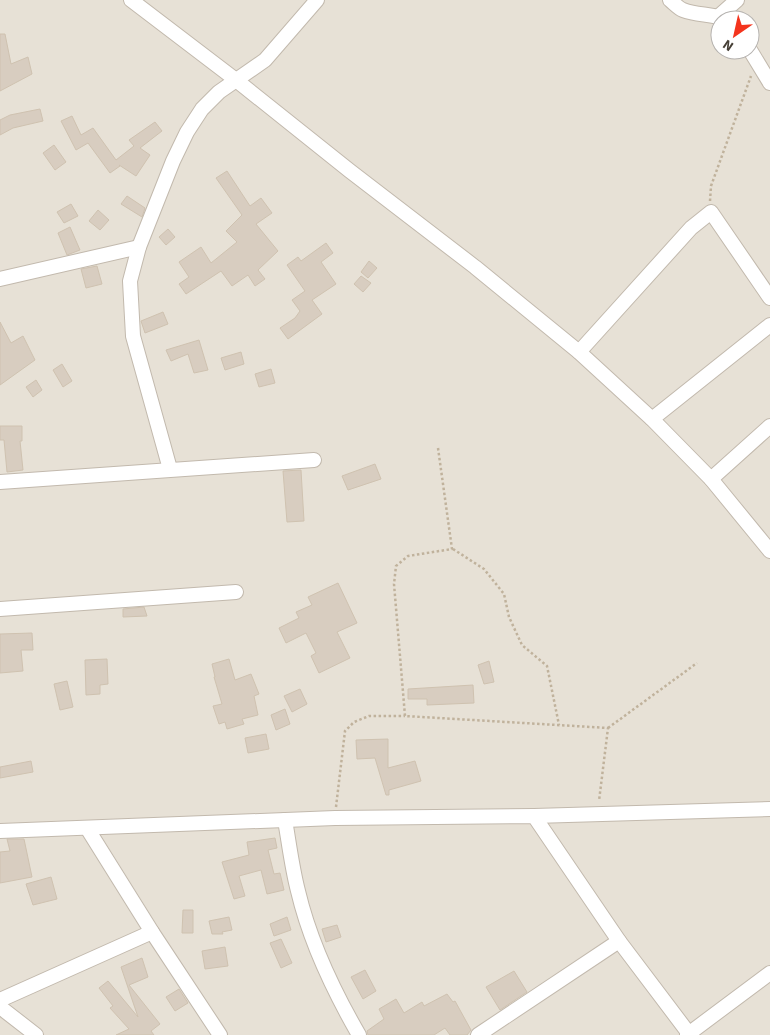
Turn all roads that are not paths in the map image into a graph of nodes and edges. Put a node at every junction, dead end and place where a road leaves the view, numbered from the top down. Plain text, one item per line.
1 (130, 0) edge
2 (317, 0) edge
3 (670, 0) edge
4 (737, 0) edge
5 (729, 10) edge
6 (710, 16) edge
7 (756, 60) edge
8 (236, 80) junction
9 (770, 83) edge
10 (139, 247) junction
11 (0, 279) edge
12 (770, 298) edge
13 (770, 325) edge
14 (579, 352) junction
15 (652, 419) junction
16 (770, 426) edge
17 (314, 460) dead end
18 (170, 469) junction
19 (711, 480) junction
20 (0, 482) edge
21 (770, 551) edge
22 (236, 592) dead end
23 (0, 609) edge
24 (770, 809) edge
25 (534, 816) junction
26 (285, 820) junction
27 (87, 828) junction
28 (0, 831) edge
29 (152, 932) junction
30 (619, 941) junction
31 (770, 973) edge
32 (0, 1000) edge
33 (0, 1007) edge
34 (36, 1035) edge
35 (220, 1035) edge
36 (358, 1035) edge
37 (478, 1035) edge
38 (689, 1035) edge

1 - 8 street
2 - 8 street
3 - 6 street
4 - 5 street
7 - 9 street
8 - 10 street
8 - 14 street
10 - 11 street
10 - 18 street
12 - 14 street
13 - 15 street
14 - 15 street
15 - 19 street
16 - 19 street
17 - 18 street
18 - 20 street
19 - 21 street
22 - 23 street
24 - 25 street
25 - 26 street
25 - 30 street
26 - 27 street
26 - 36 street
27 - 28 street
27 - 29 street
29 - 32 street
29 - 35 street
30 - 37 street
30 - 38 street
31 - 38 street
33 - 34 street

